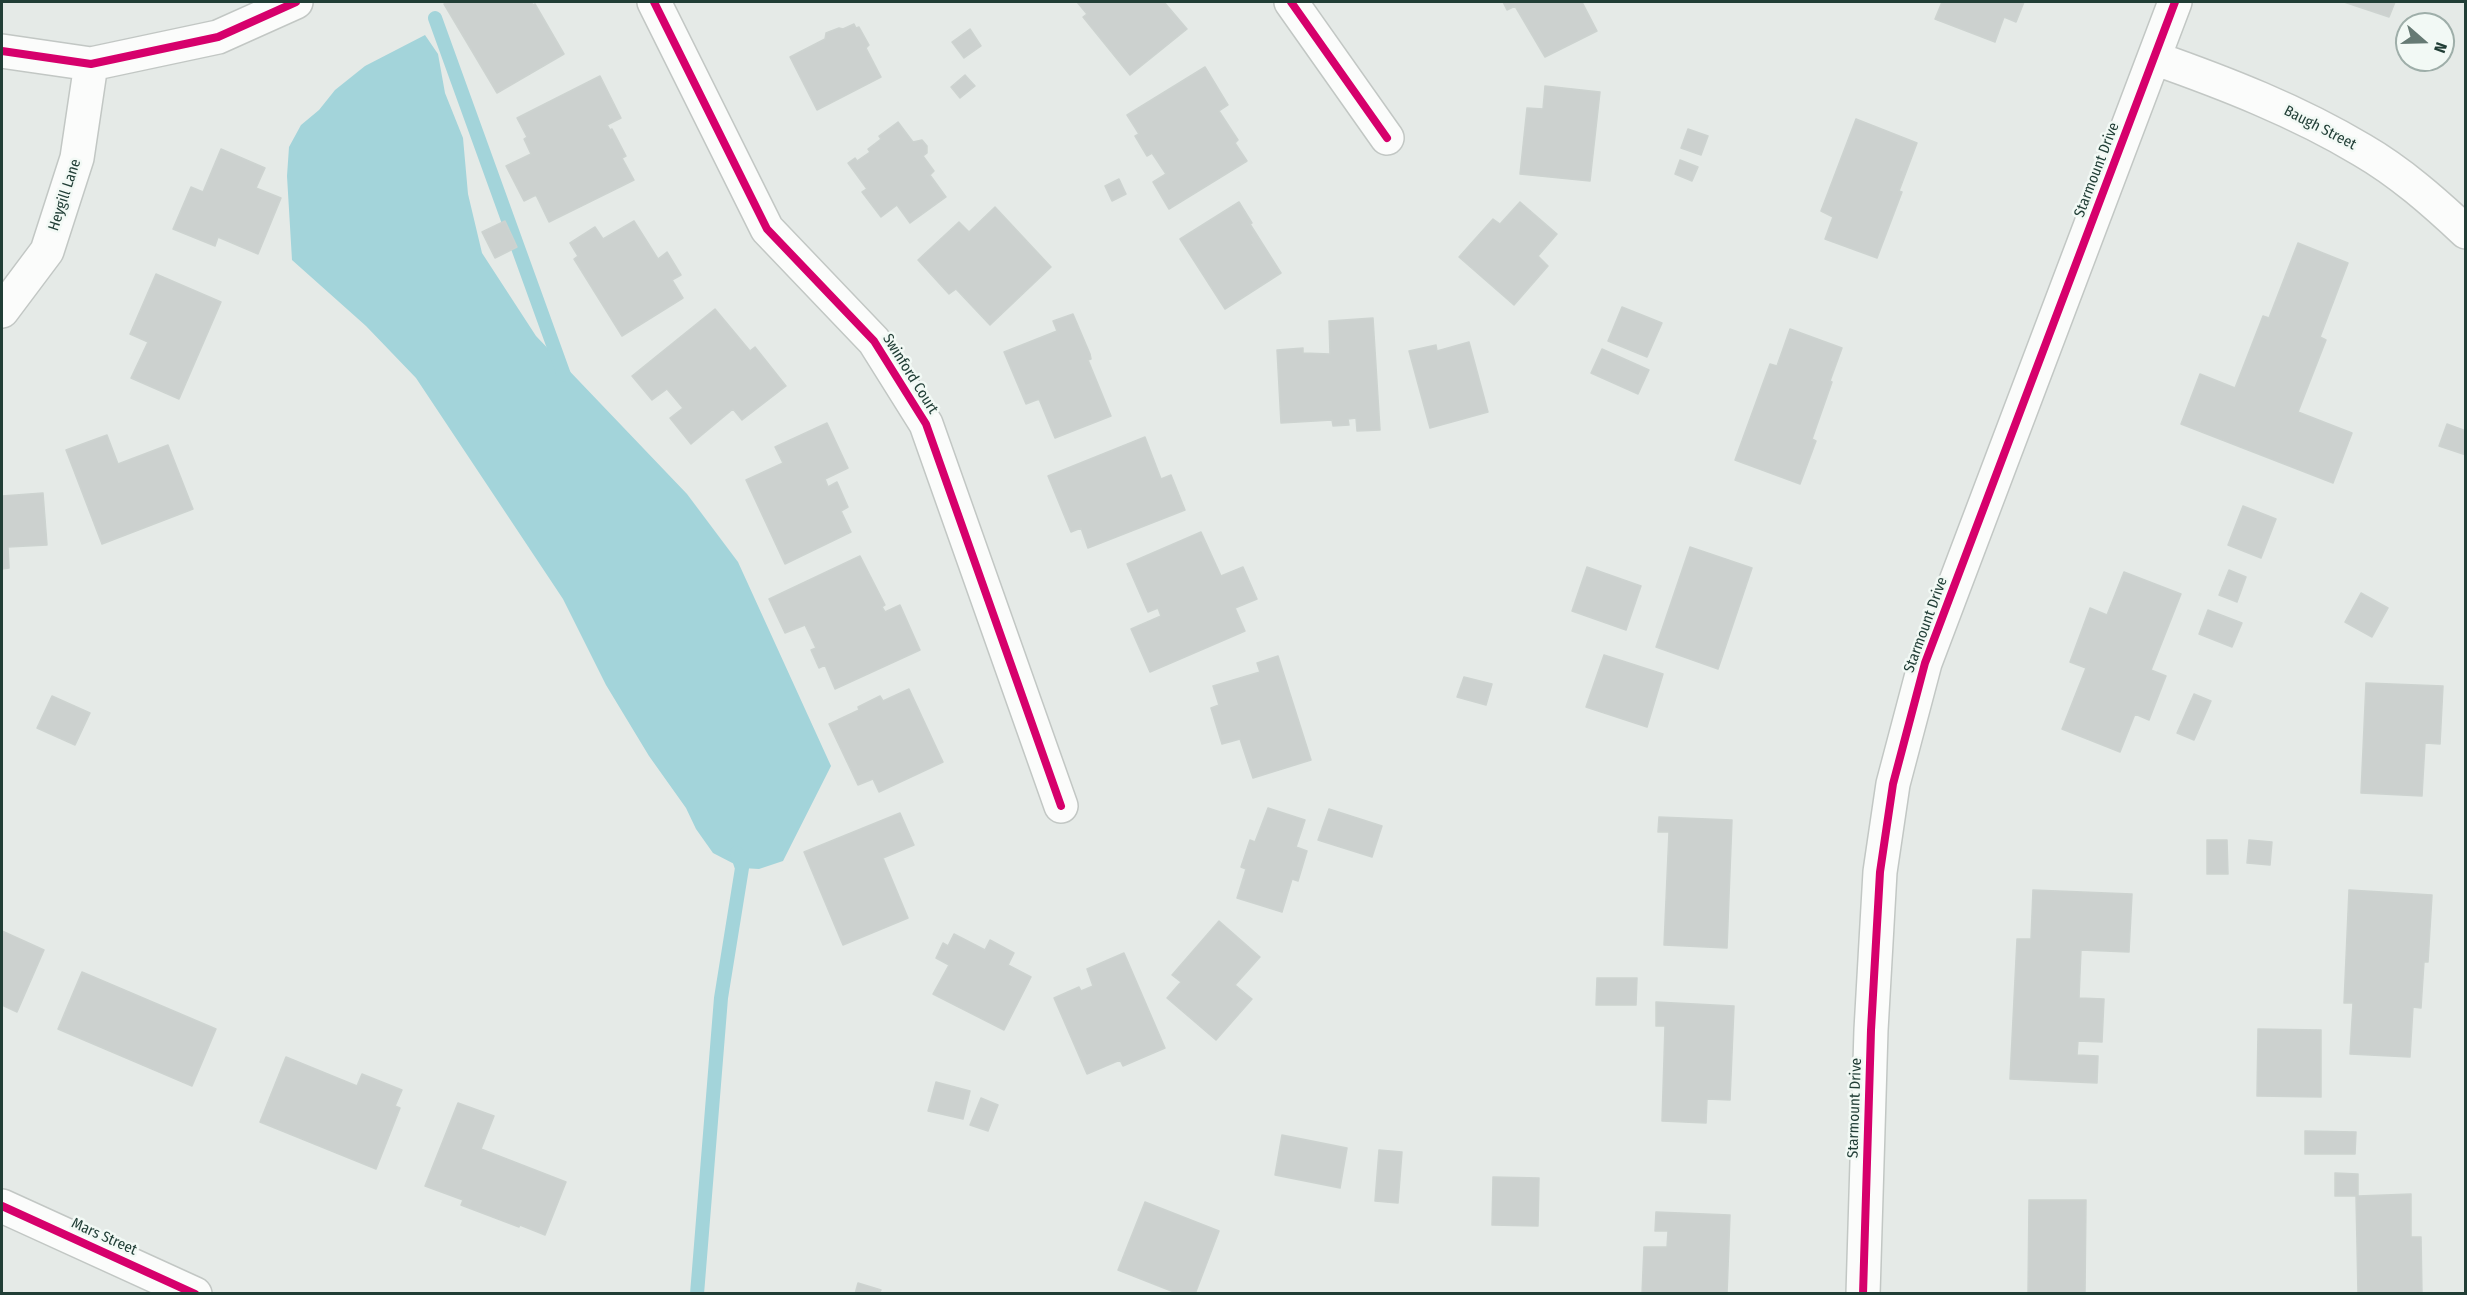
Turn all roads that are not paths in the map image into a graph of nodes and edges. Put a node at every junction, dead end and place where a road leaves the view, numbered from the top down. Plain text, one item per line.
1 (296, 2) edge
2 (654, 2) edge
3 (1291, 2) edge
4 (2175, 2) edge
5 (2, 51) edge
6 (2154, 58) junction
7 (91, 64) junction
8 (1387, 138) dead end
9 (2466, 232) edge
10 (2, 310) edge
11 (1060, 806) dead end
12 (2, 1206) edge
13 (195, 1293) edge
14 (1863, 1293) edge

1 - 7 street
2 - 11 street, Swinford Court
3 - 8 street
4 - 6 street, Starmount Drive
5 - 7 street
6 - 9 street, Baugh Street
6 - 14 street, Starmount Drive
7 - 10 street, Heygill Lane
12 - 13 street, Mars Street

